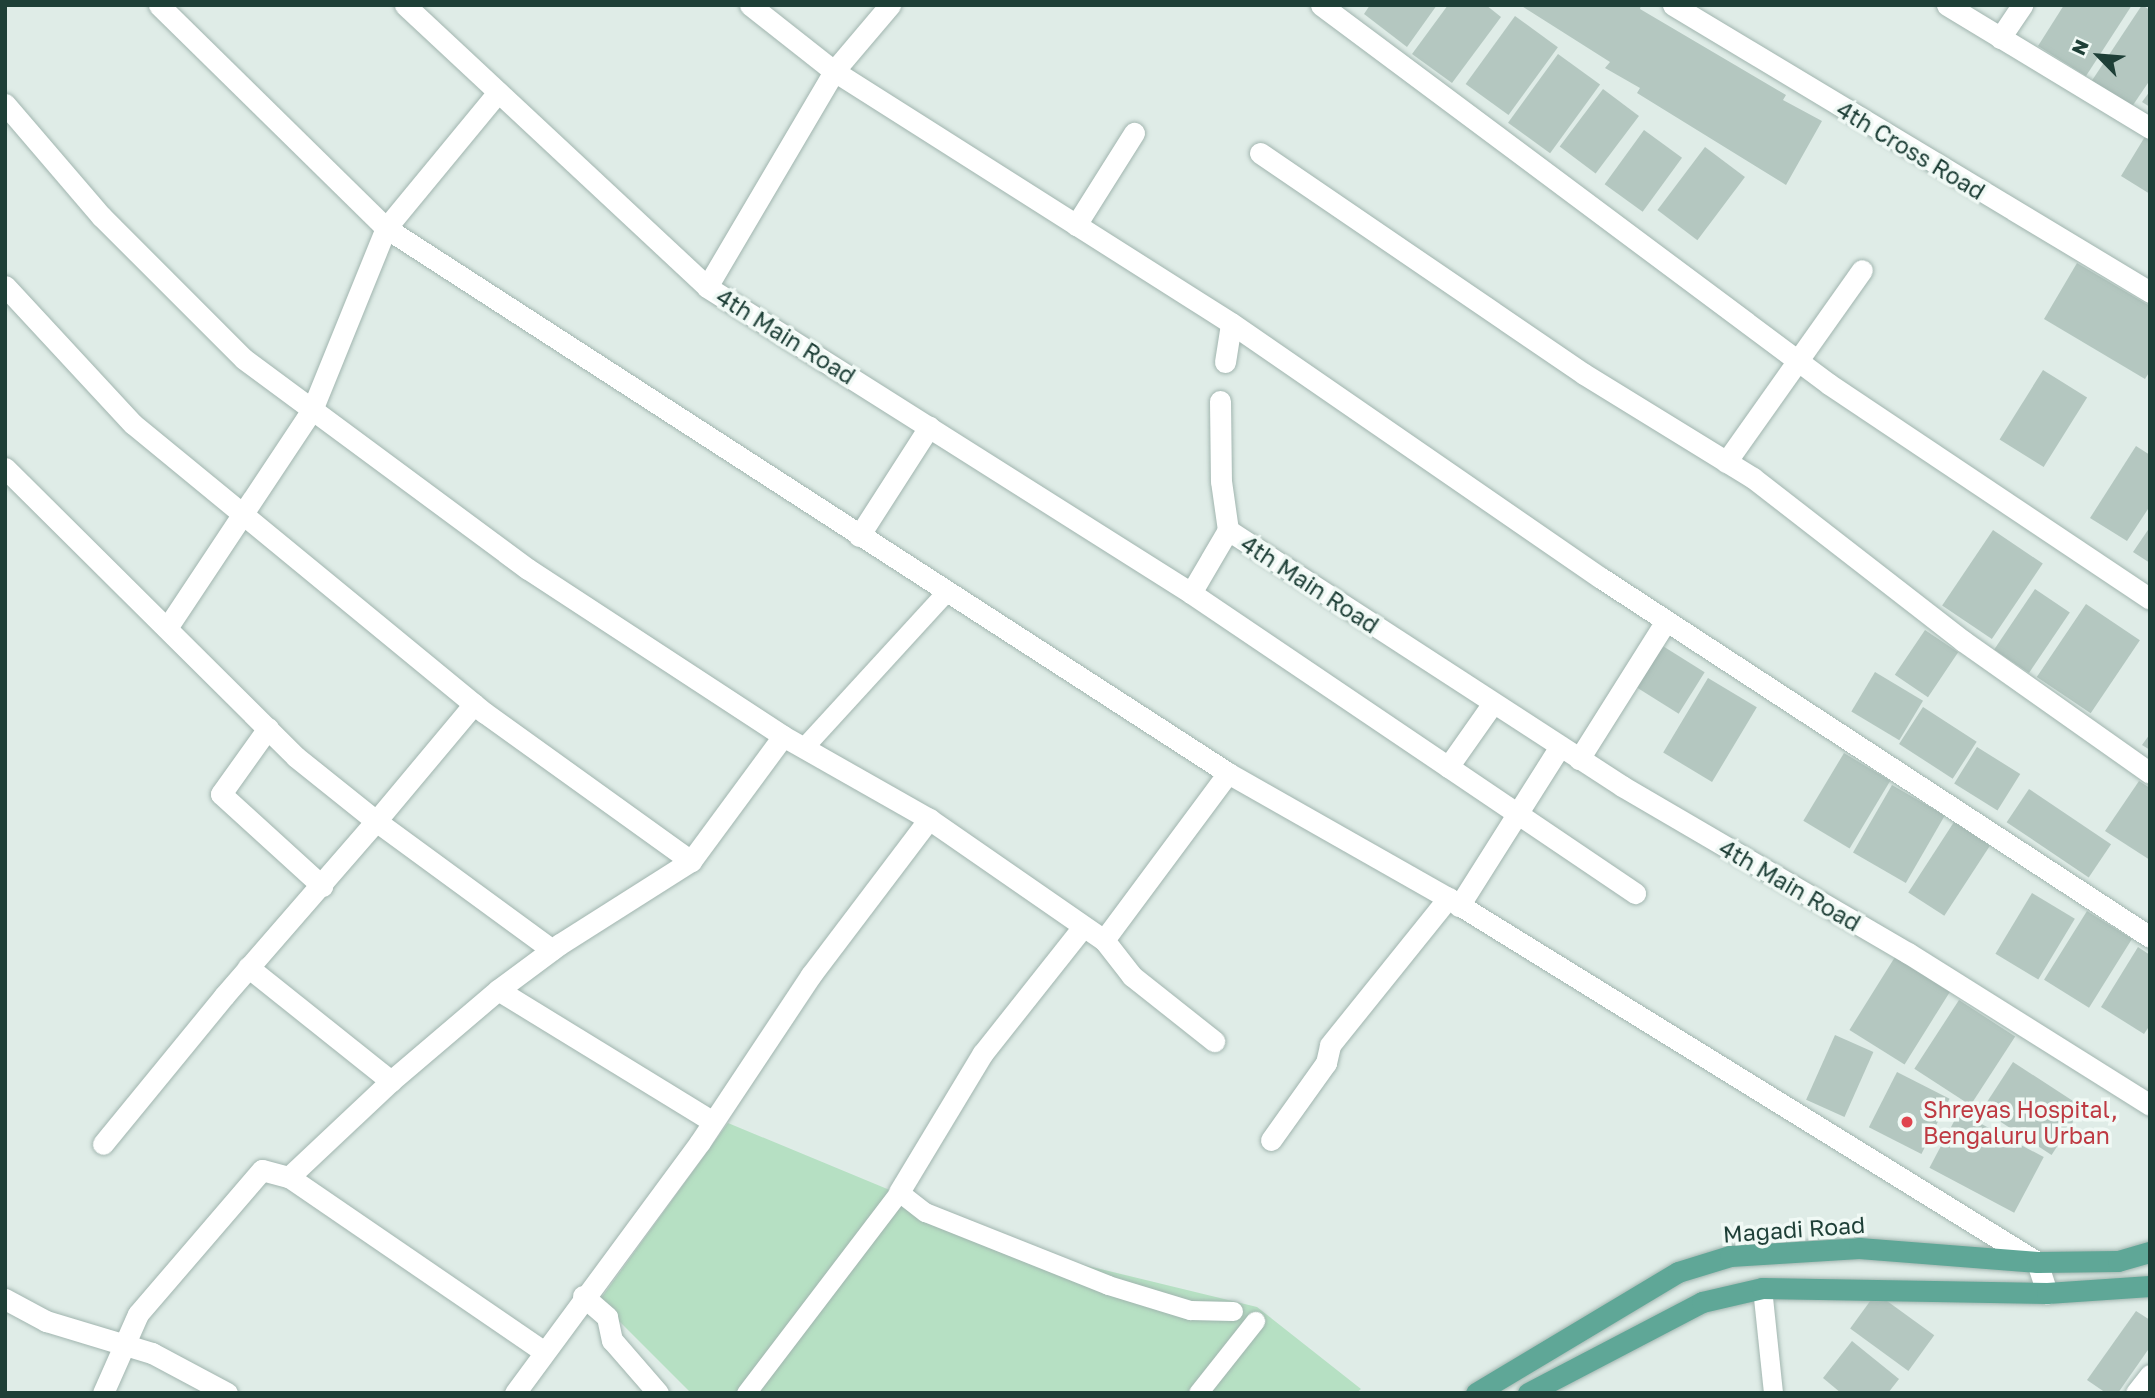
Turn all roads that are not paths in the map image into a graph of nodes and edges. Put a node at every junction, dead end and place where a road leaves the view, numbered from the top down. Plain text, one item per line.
1 (159, 5) edge
2 (405, 5) edge
3 (750, 5) edge
4 (890, 5) edge
5 (1321, 5) edge
6 (1674, 5) edge
7 (1947, 5) edge
8 (2022, 5) edge
9 (2000, 38) junction
10 (834, 71) junction
11 (498, 92) junction
12 (5, 104) edge
13 (2150, 128) edge
14 (1134, 133) dead end
15 (1260, 153) dead end
16 (1076, 225) junction
17 (386, 228) junction
18 (1862, 270) dead end
19 (5, 286) edge
20 (707, 287) junction
21 (2150, 292) edge
22 (1231, 323) junction
23 (1798, 361) junction
24 (1226, 362) dead end
25 (1220, 401) dead end
26 (312, 410) junction
27 (929, 427) junction
28 (1727, 462) junction
29 (5, 467) edge
30 (242, 513) junction
31 (1228, 530) junction
32 (859, 536) junction
33 (946, 592) junction
34 (1191, 593) junction
35 (2150, 599) edge
36 (1666, 621) junction
37 (167, 628) junction
38 (1493, 703) junction
39 (474, 704) junction
40 (268, 728) junction
41 (783, 736) junction
42 (1560, 746) junction
43 (804, 747) junction
44 (1579, 759) junction
45 (1448, 767) junction
46 (1228, 773) junction
47 (2150, 773) edge
48 (1517, 814) junction
49 (929, 819) junction
50 (376, 821) junction
51 (691, 861) junction
52 (322, 886) junction
53 (1635, 893) dead end
54 (1454, 902) junction
55 (1083, 927) junction
56 (2150, 937) edge
57 (1104, 940) junction
58 (552, 950) junction
59 (248, 967) junction
60 (498, 990) junction
61 (1214, 1041) dead end
62 (391, 1081) junction
63 (2150, 1105) edge
64 (710, 1120) junction
65 (1271, 1139) dead end
66 (103, 1144) dead end
67 (289, 1177) junction
68 (899, 1192) junction
69 (2150, 1252) edge
70 (2037, 1262) junction
71 (2150, 1286) edge
72 (1762, 1288) junction
73 (2047, 1293) junction
74 (583, 1296) junction
75 (5, 1299) edge
76 (1233, 1311) dead end
77 (1255, 1321) dead end
78 (126, 1346) junction
79 (542, 1350) junction
80 (2150, 1375) edge
81 (103, 1393) edge
82 (227, 1393) edge
83 (515, 1393) edge
84 (658, 1393) edge
85 (746, 1393) edge
86 (1198, 1393) edge
87 (1476, 1393) edge
88 (1528, 1393) edge
89 (1773, 1393) edge
90 (2137, 1393) edge

1 - 17 street
2 - 11 street, 4th Main Road
3 - 10 street
4 - 10 street
5 - 23 street
6 - 21 street, 4th Cross Road
7 - 9 street
8 - 9 street
9 - 13 street
10 - 16 street
10 - 20 street
11 - 17 street
11 - 20 street, 4th Main Road
12 - 26 street
14 - 16 street
15 - 28 street
16 - 22 street
17 - 26 street
17 - 32 street
18 - 23 street
19 - 30 street
20 - 27 street, 4th Main Road
22 - 24 street
22 - 36 street
23 - 28 street
23 - 35 street
25 - 31 street
26 - 30 street
26 - 41 street
27 - 32 street
27 - 34 street, 4th Main Road
28 - 47 street
29 - 37 street
30 - 37 street
30 - 39 street
31 - 34 street, 4th Main Road
31 - 38 street, 4th Main Road
32 - 33 street
33 - 43 lane
33 - 46 street
34 - 45 street
36 - 44 street
36 - 56 street
37 - 40 street
38 - 42 street, 4th Main Road
38 - 45 street
39 - 50 street
39 - 51 street
40 - 50 street
40 - 52 street
41 - 43 street
41 - 51 street
42 - 44 street, 4th Main Road
42 - 48 street
43 - 49 street
44 - 63 street, 4th Main Road
45 - 48 street
46 - 54 street
46 - 57 street
48 - 53 street
48 - 54 street
49 - 55 street
49 - 64 street
50 - 52 street
50 - 58 street
51 - 58 street
52 - 59 street
54 - 65 street
54 - 70 street
55 - 57 street
55 - 68 street
57 - 61 street
58 - 60 street
59 - 62 street
59 - 66 street
60 - 62 street
60 - 64 street
62 - 67 street
64 - 74 street
67 - 78 street
67 - 79 street
68 - 76 lane
68 - 85 lane
69 - 70 main road, Magadi Road
70 - 73 street
70 - 87 main road, Magadi Road
71 - 73 main road
72 - 73 main road
72 - 88 main road
72 - 89 lane
74 - 79 street
74 - 84 street
75 - 78 street
77 - 86 lane
78 - 81 street
78 - 82 street
79 - 83 street
80 - 90 street

